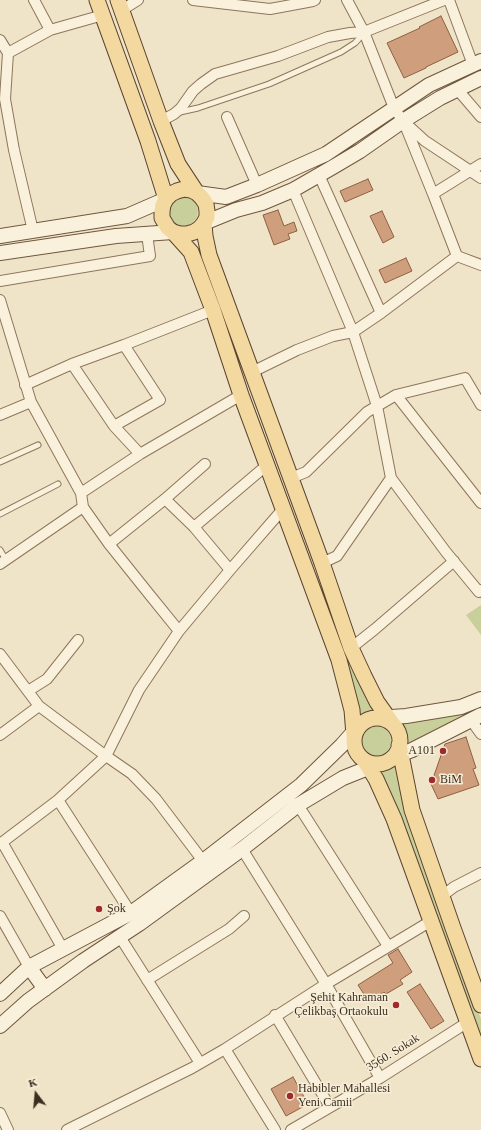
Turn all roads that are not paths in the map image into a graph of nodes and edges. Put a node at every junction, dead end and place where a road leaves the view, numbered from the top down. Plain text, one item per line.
1 (34, 0) edge
2 (97, 0) edge
3 (138, 0) edge
4 (193, 0) edge
5 (315, 0) edge
6 (347, 0) edge
7 (444, 0) edge
8 (449, 0) edge
9 (120, 5) edge
10 (103, 15) junction
11 (50, 30) junction
12 (364, 32) junction
13 (0, 40) edge
14 (8, 53) junction
15 (477, 63) edge
16 (481, 78) edge
17 (457, 89) junction
18 (2, 97) edge
19 (394, 108) junction
20 (175, 113) junction
21 (481, 116) edge
22 (227, 117) dead end
23 (161, 121) junction
24 (403, 121) junction
25 (481, 164) edge
26 (471, 170) junction
27 (319, 175) junction
28 (481, 178) edge
29 (257, 185) junction
30 (293, 190) junction
31 (197, 193) junction
32 (433, 194) junction
33 (166, 199) junction
34 (204, 223) junction
35 (33, 232) junction
36 (173, 232) junction
37 (147, 234) junction
38 (0, 236) edge
39 (0, 253) edge
40 (457, 256) junction
41 (481, 265) edge
42 (0, 281) edge
43 (0, 300) edge
44 (213, 310) junction
45 (381, 313) junction
46 (353, 332) junction
47 (124, 345) junction
48 (72, 364) junction
49 (252, 372) junction
50 (25, 385) junction
51 (241, 394) junction
52 (396, 395) junction
53 (31, 402) junction
54 (481, 405) edge
55 (377, 406) junction
56 (0, 415) edge
57 (114, 426) junction
58 (38, 445) dead end
59 (140, 454) junction
60 (0, 462) edge
61 (205, 464) dead end
62 (267, 465) junction
63 (291, 478) junction
64 (391, 478) junction
65 (58, 484) dead end
66 (81, 493) junction
67 (165, 499) junction
68 (481, 503) edge
69 (83, 507) junction
70 (283, 509) junction
71 (0, 514) edge
72 (194, 527) junction
73 (109, 544) junction
74 (0, 550) edge
75 (454, 561) junction
76 (3, 562) edge
77 (322, 563) junction
78 (230, 570) junction
79 (481, 590) edge
80 (179, 631) junction
81 (78, 640) dead end
82 (351, 648) junction
83 (0, 654) edge
84 (28, 691) junction
85 (481, 700) edge
86 (39, 706) junction
87 (476, 717) edge
88 (386, 719) junction
89 (355, 731) junction
90 (481, 734) edge
91 (0, 735) edge
92 (106, 756) junction
93 (384, 758) junction
94 (58, 800) junction
95 (298, 805) junction
96 (1, 843) edge
97 (242, 849) junction
98 (203, 861) junction
99 (481, 872) edge
100 (442, 896) junction
101 (131, 913) junction
102 (0, 916) edge
103 (244, 916) dead end
104 (431, 921) junction
105 (120, 937) junction
106 (388, 946) junction
107 (63, 949) junction
108 (29, 967) junction
109 (147, 980) junction
110 (326, 984) junction
111 (45, 989) junction
112 (0, 994) edge
113 (481, 1004) edge
114 (275, 1016) junction
115 (468, 1022) junction
116 (0, 1026) edge
117 (225, 1049) junction
118 (481, 1058) edge
119 (200, 1064) junction
120 (380, 1078) junction
121 (330, 1107) junction
122 (0, 1113) edge
123 (8, 1130) edge
124 (67, 1130) edge
125 (275, 1130) edge
126 (291, 1130) edge

1 - 11 street
2 - 10 main road
3 - 9 street
4 - 5 street
6 - 12 street
7 - 12 street
8 - 15 street
9 - 23 main road
10 - 11 street
10 - 33 main road
11 - 14 street
12 - 19 street
12 - 20 lane
12 - 20 street
13 - 14 street
14 - 18 street
15 - 19 street
16 - 17 street
17 - 21 street
17 - 24 street
18 - 35 street
19 - 24 street
19 - 29 street
20 - 23 street
22 - 29 street
23 - 31 main road
24 - 26 street
24 - 27 street
24 - 32 street
25 - 26 street
26 - 28 street
26 - 32 street
27 - 30 street
27 - 45 street
29 - 31 street
30 - 34 street
30 - 46 street
31 - 33 main road
31 - 34 main road
32 - 40 street
33 - 35 street
33 - 36 main road
34 - 36 main road
34 - 49 main road
35 - 38 street
36 - 37 street
36 - 44 main road
37 - 39 street
37 - 42 street
40 - 41 street
40 - 45 street
43 - 50 street
44 - 47 street
44 - 51 main road
45 - 46 street
46 - 49 street
46 - 55 street
47 - 48 street
47 - 57 street
48 - 50 street
48 - 57 street
49 - 63 main road
50 - 53 street
51 - 59 street
51 - 62 main road
52 - 54 street
52 - 55 street
52 - 68 street
53 - 56 street
53 - 66 street
55 - 63 street
55 - 64 street
57 - 59 street
58 - 60 lane
59 - 66 street
61 - 67 street
62 - 70 main road
62 - 72 street
63 - 77 main road
64 - 75 street
64 - 77 street
65 - 71 lane
66 - 69 street
67 - 72 street
67 - 73 street
69 - 73 street
69 - 76 street
70 - 78 street
70 - 89 main road
72 - 78 street
73 - 80 street
74 - 76 lane
75 - 79 street
75 - 82 street
77 - 82 main road
78 - 80 street
80 - 92 street
81 - 84 street
82 - 88 main road
83 - 84 street
84 - 86 street
85 - 88 street
86 - 91 street
86 - 92 street
87 - 90 street
87 - 93 street
88 - 89 main road
88 - 93 main road
89 - 93 main road
89 - 98 street
92 - 94 street
92 - 98 street
93 - 95 street
93 - 100 main road
93 - 104 main road
94 - 96 street
94 - 101 street
95 - 97 street
95 - 106 street
96 - 107 street
97 - 105 street
97 - 110 street
98 - 101 street
99 - 100 street
100 - 113 main road
101 - 107 street
102 - 108 street
103 - 109 street
104 - 106 street
104 - 115 main road
105 - 109 street
105 - 111 street
106 - 110 street
107 - 108 street
108 - 111 street
108 - 112 street
109 - 119 street
110 - 114 street
110 - 120 street
111 - 116 street
114 - 117 street
114 - 121 street
115 - 118 main road
115 - 120 street, 3560. Sokak
117 - 119 street
117 - 125 street
119 - 124 street
120 - 121 street, 3560. Sokak
121 - 126 street, 3560. Sokak
122 - 123 street

